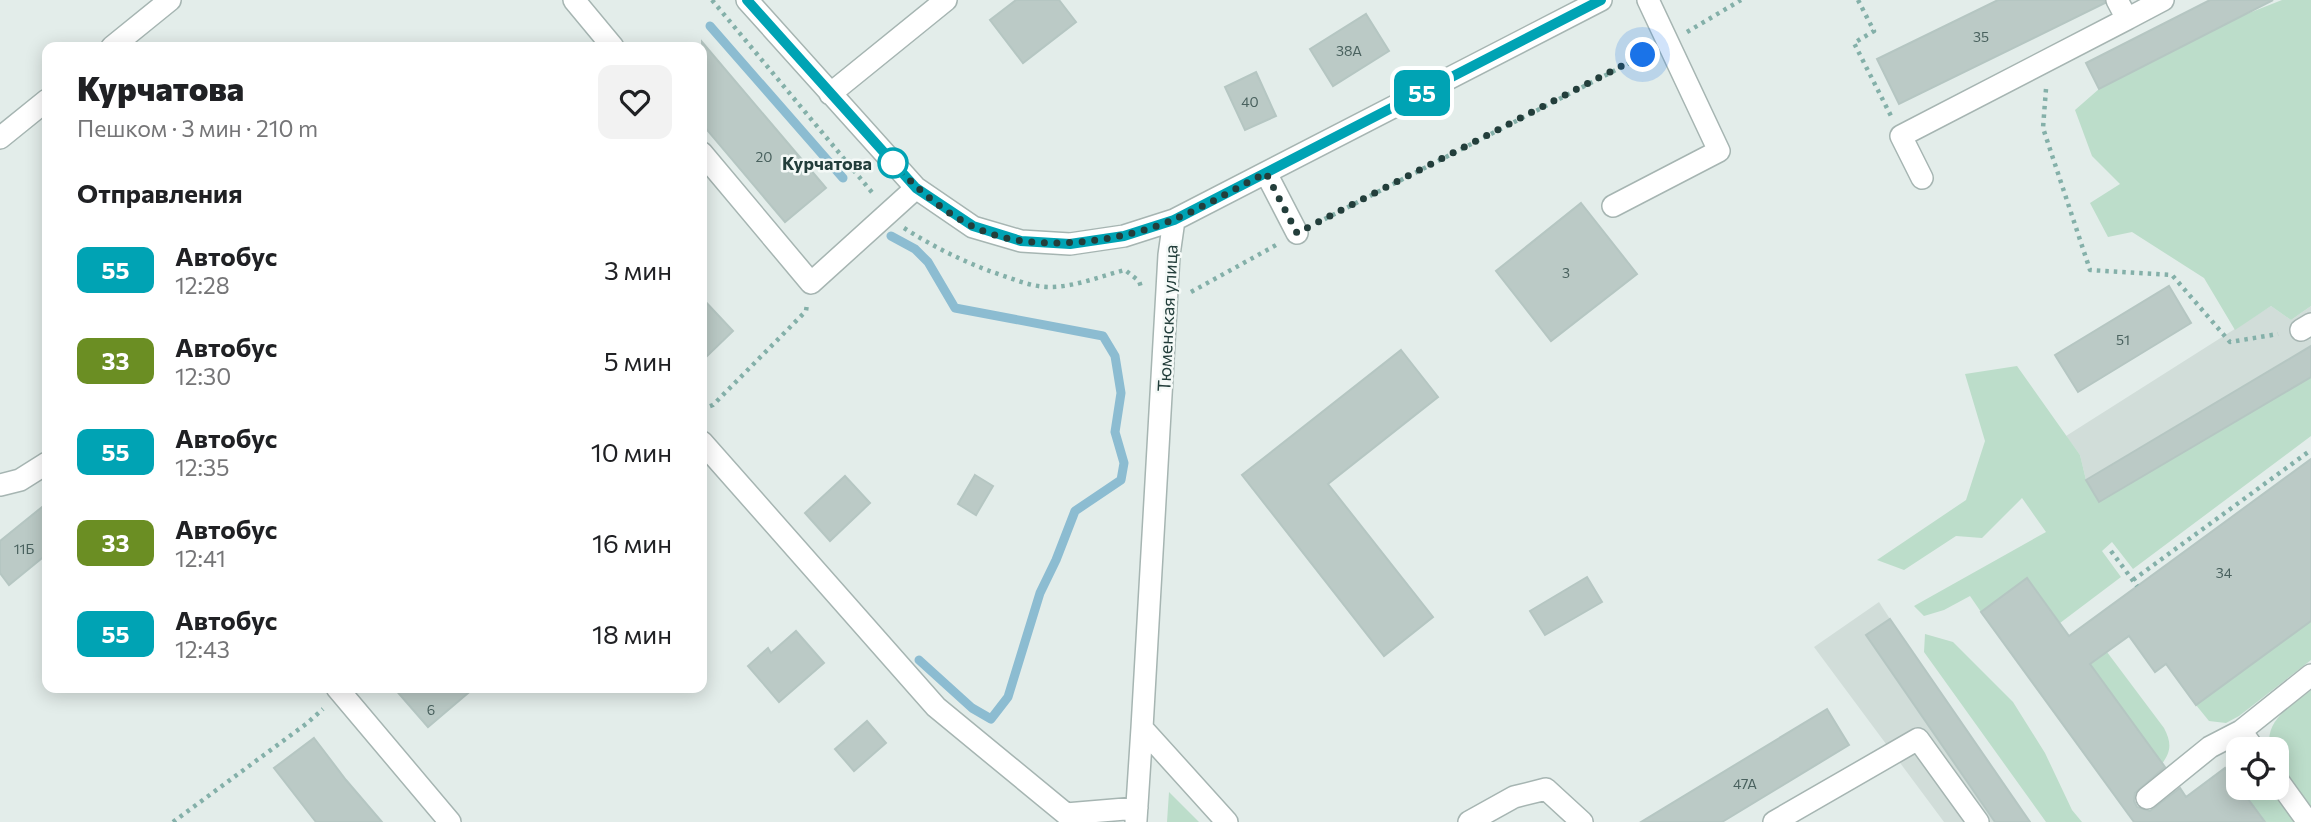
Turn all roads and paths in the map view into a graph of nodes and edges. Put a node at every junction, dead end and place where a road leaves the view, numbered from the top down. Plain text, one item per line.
1 (170, 0) edge
2 (573, 0) edge
3 (747, 0) edge
4 (946, 0) edge
5 (1601, 0) edge
6 (1648, 0) edge
7 (1741, 0) edge
8 (1858, 0) edge
9 (2117, 0) edge
10 (2164, 0) edge
11 (2127, 19) junction
12 (118, 42) edge
13 (609, 42) edge
14 (1668, 43) junction
15 (2048, 60) junction
16 (830, 94) junction
17 (42, 104) edge
18 (1901, 136) junction
19 (0, 138) edge
20 (707, 159) edge
21 (1266, 173) junction
22 (1922, 178) dead end
23 (916, 188) junction
24 (1613, 206) dead end
25 (1174, 220) junction
26 (1297, 233) junction
27 (811, 283) junction
28 (1167, 300) junction
29 (2306, 327) edge
30 (707, 407) edge
31 (707, 448) edge
32 (2311, 450) edge
33 (42, 466) edge
34 (0, 485) edge
35 (2110, 551) dead end
36 (2133, 580) junction
37 (2137, 586) dead end
38 (2311, 676) edge
39 (336, 693) edge
40 (342, 693) edge
41 (1142, 728) junction
42 (2241, 731) junction
43 (2246, 737) edge
44 (2289, 796) edge
45 (2147, 798) dead end
46 (1136, 815) edge
47 (173, 822) edge
48 (450, 822) edge
49 (1227, 822) edge
50 (1469, 822) edge
51 (1582, 822) edge
52 (1774, 822) edge
53 (1978, 822) edge
54 (2308, 822) edge

1 - 12 street
2 - 13 street
3 - 16 street
4 - 16 street
5 - 21 street, Тюменская улица
6 - 14 street
7 - 14 path
8 - 18 path
9 - 11 street
10 - 11 street
11 - 15 street
14 - 24 street
14 - 26 path
15 - 18 street
15 - 29 path
16 - 23 street
17 - 19 street
18 - 22 street
20 - 27 street
21 - 25 street, Тюменская улица
21 - 26 street
23 - 25 street
23 - 27 street
25 - 28 street, Тюменская улица
26 - 28 path
27 - 30 path
28 - 41 street, Тюменская улица
31 - 46 street
32 - 36 path
33 - 34 street
35 - 36 path
36 - 37 path
38 - 42 street
39 - 47 path
40 - 48 street
41 - 46 street, Тюменская улица
41 - 49 street
42 - 43 street
42 - 45 street
44 - 54 street
50 - 51 street
52 - 53 street

